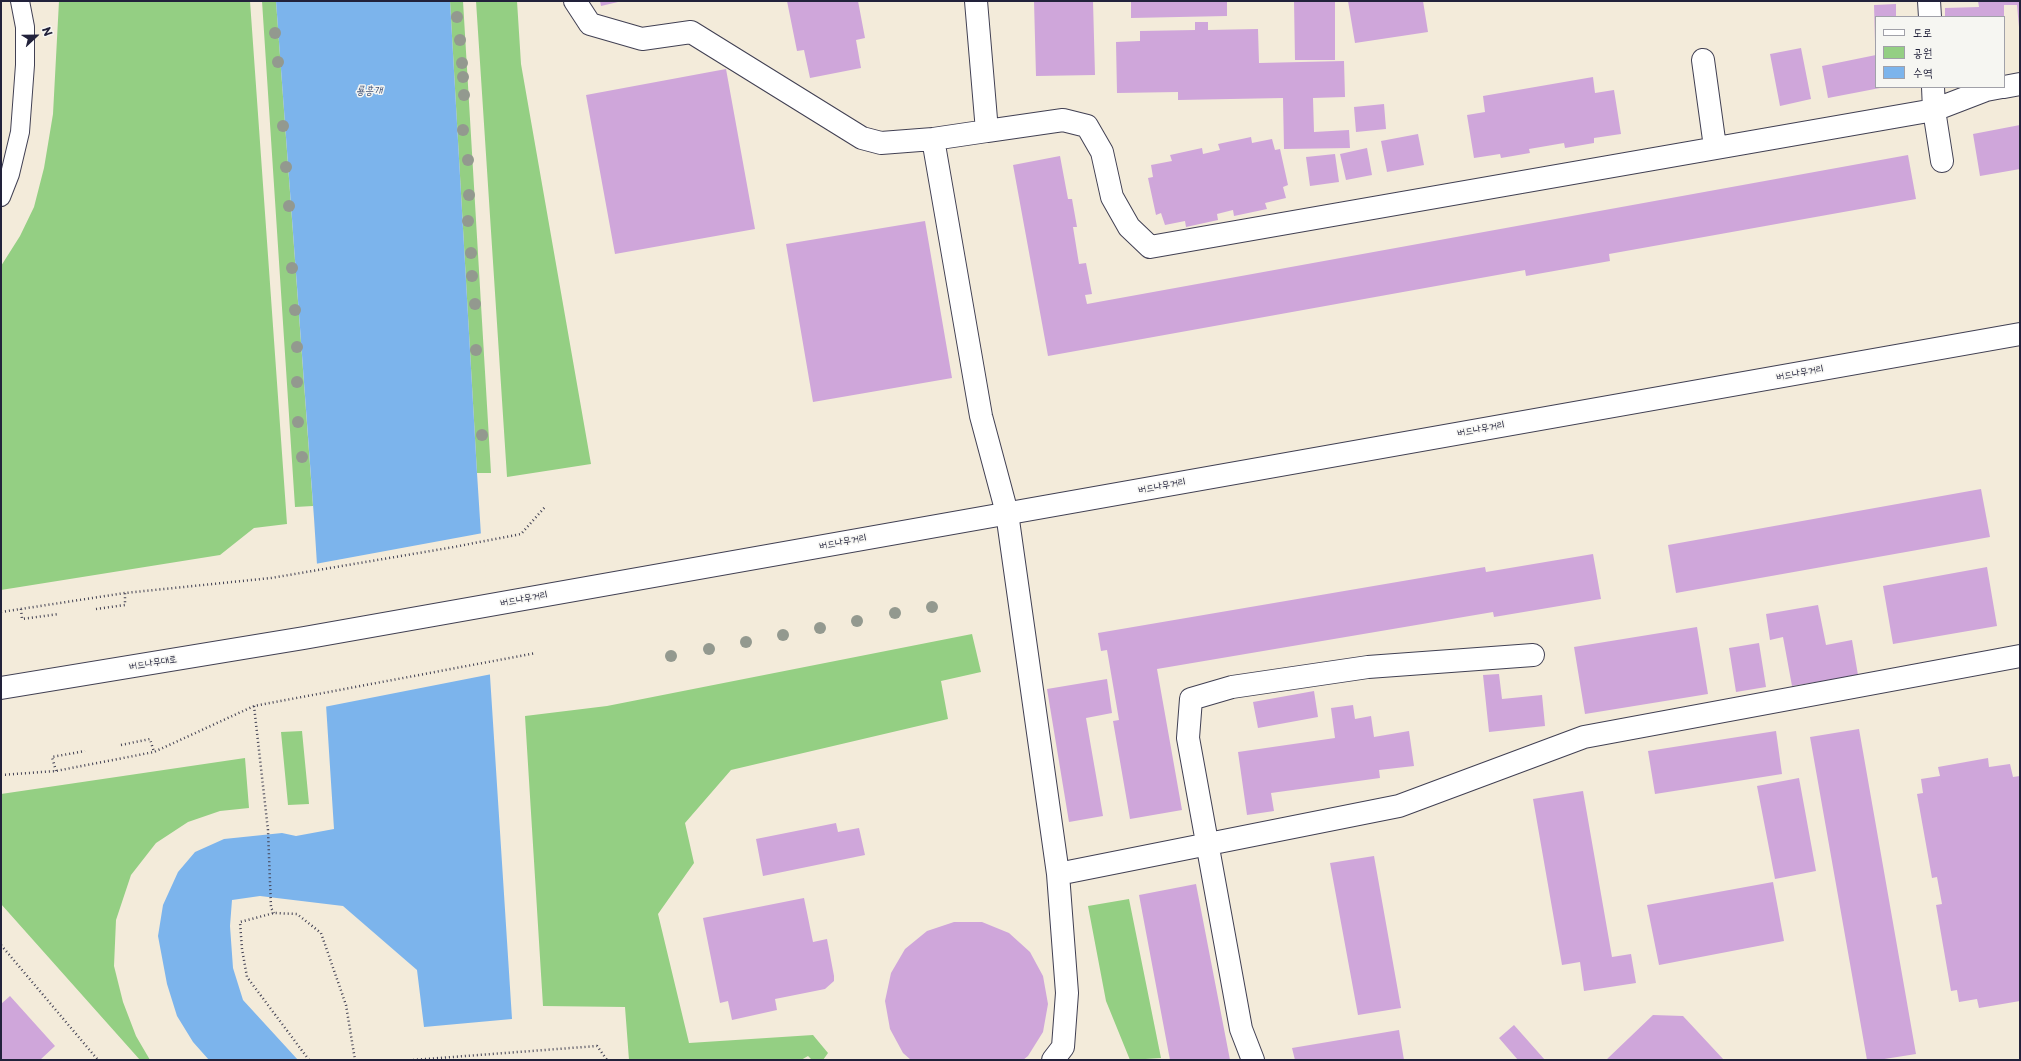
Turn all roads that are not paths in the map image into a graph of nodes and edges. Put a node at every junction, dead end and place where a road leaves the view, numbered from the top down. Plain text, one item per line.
1 (20, 1) edge
2 (575, 1) edge
3 (976, 1) edge
4 (1930, 1) edge
5 (1930, 16) edge
6 (1703, 60) dead end
7 (2020, 84) edge
8 (2005, 87) edge
9 (1933, 88) edge
10 (1997, 88) edge
11 (1934, 110) junction
12 (987, 131) junction
13 (933, 139) junction
14 (1715, 147) junction
15 (1942, 161) dead end
16 (1, 198) edge
17 (2020, 334) edge
18 (1007, 513) junction
19 (304, 638) joint
20 (1533, 655) dead end
21 (2020, 656) edge
22 (1, 688) edge
23 (1207, 844) junction
24 (1058, 874) junction
25 (1053, 1060) edge
26 (1253, 1060) edge

1 - 16 lane
2 - 13 street
3 - 12 street
4 - 5 street
6 - 14 street
7 - 8 street
9 - 11 street
10 - 11 street
11 - 14 street
11 - 15 street
12 - 13 street
12 - 14 street
13 - 18 street
17 - 18 street, 버드나무거리
18 - 19 street, 버드나무거리
18 - 24 street
19 - 22 street, 버드나무대로
20 - 23 street
21 - 23 street
23 - 24 street
23 - 26 street
24 - 25 street

